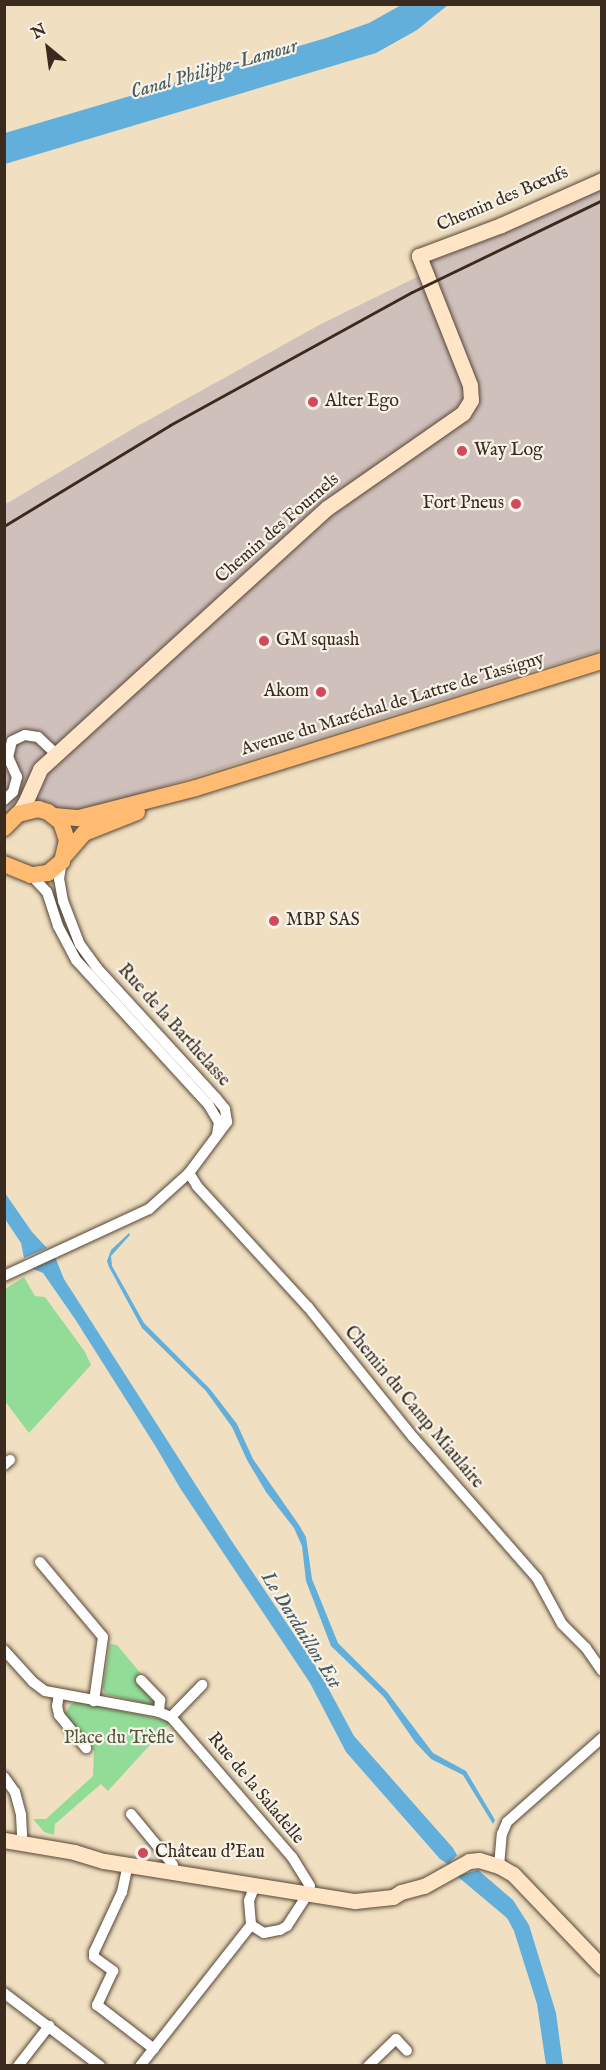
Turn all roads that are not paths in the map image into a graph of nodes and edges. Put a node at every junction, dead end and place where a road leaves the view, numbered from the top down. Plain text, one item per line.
1 (602, 180) edge
2 (419, 256) joint
3 (602, 660) edge
4 (54, 756) junction
5 (196, 788) junction
6 (4, 800) edge
7 (18, 813) junction
8 (51, 814) junction
9 (4, 828) edge
10 (63, 858) junction
11 (8, 863) edge
12 (31, 875) junction
13 (216, 1139) junction
14 (189, 1173) junction
15 (4, 1276) edge
16 (40, 1562) dead end
17 (4, 1650) edge
18 (602, 1671) edge
19 (141, 1680) dead end
20 (202, 1685) dead end
21 (59, 1694) junction
22 (94, 1701) junction
23 (159, 1712) junction
24 (171, 1717) junction
25 (602, 1738) edge
26 (87, 1748) dead end
27 (4, 1777) edge
28 (131, 1814) dead end
29 (4, 1834) edge
30 (4, 1840) edge
31 (21, 1840) junction
32 (128, 1864) junction
33 (499, 1866) junction
34 (173, 1868) junction
35 (257, 1882) junction
36 (308, 1890) junction
37 (251, 1926) junction
38 (602, 1967) edge
39 (4, 1993) edge
40 (49, 2026) junction
41 (154, 2049) junction
42 (407, 2050) dead end
43 (18, 2066) edge
44 (100, 2066) edge
45 (140, 2066) edge
46 (368, 2066) edge

1 - 2 street, Chemin des Bœufs
2 - 4 street, Chemin des Fournels
3 - 5 main road, Avenue du Maréchal de Lattre de Tassigny
4 - 6 street
4 - 7 street, Chemin des Fournels
4 - 8 street, Chemin des Fournels
5 - 8 main road, Avenue du Maréchal de Lattre de Tassigny
5 - 10 main road, Avenue du Maréchal de Lattre de Tassigny
7 - 8 main road, Avenue du Maréchal de Lattre de Tassigny
7 - 9 main road
8 - 10 main road
10 - 12 main road
10 - 13 street, Rue de la Barthelasse
11 - 12 main road
12 - 13 street, Rue de la Barthelasse
13 - 14 street
14 - 15 street
14 - 18 street, Chemin du Camp Miaulaire
16 - 22 street
17 - 21 street
19 - 23 street
20 - 24 street
21 - 22 street
21 - 26 street
22 - 23 street
23 - 24 street
24 - 36 street, Rue de la Saladelle
25 - 33 street
27 - 31 street
28 - 34 street
29 - 31 street
30 - 31 street
31 - 32 street
31 - 34 street
32 - 34 street
32 - 41 street
33 - 36 street
33 - 38 street
34 - 35 street
35 - 36 street
35 - 37 street
36 - 37 street
37 - 41 street
39 - 40 street
40 - 43 street
40 - 44 street
41 - 45 street
42 - 46 street

